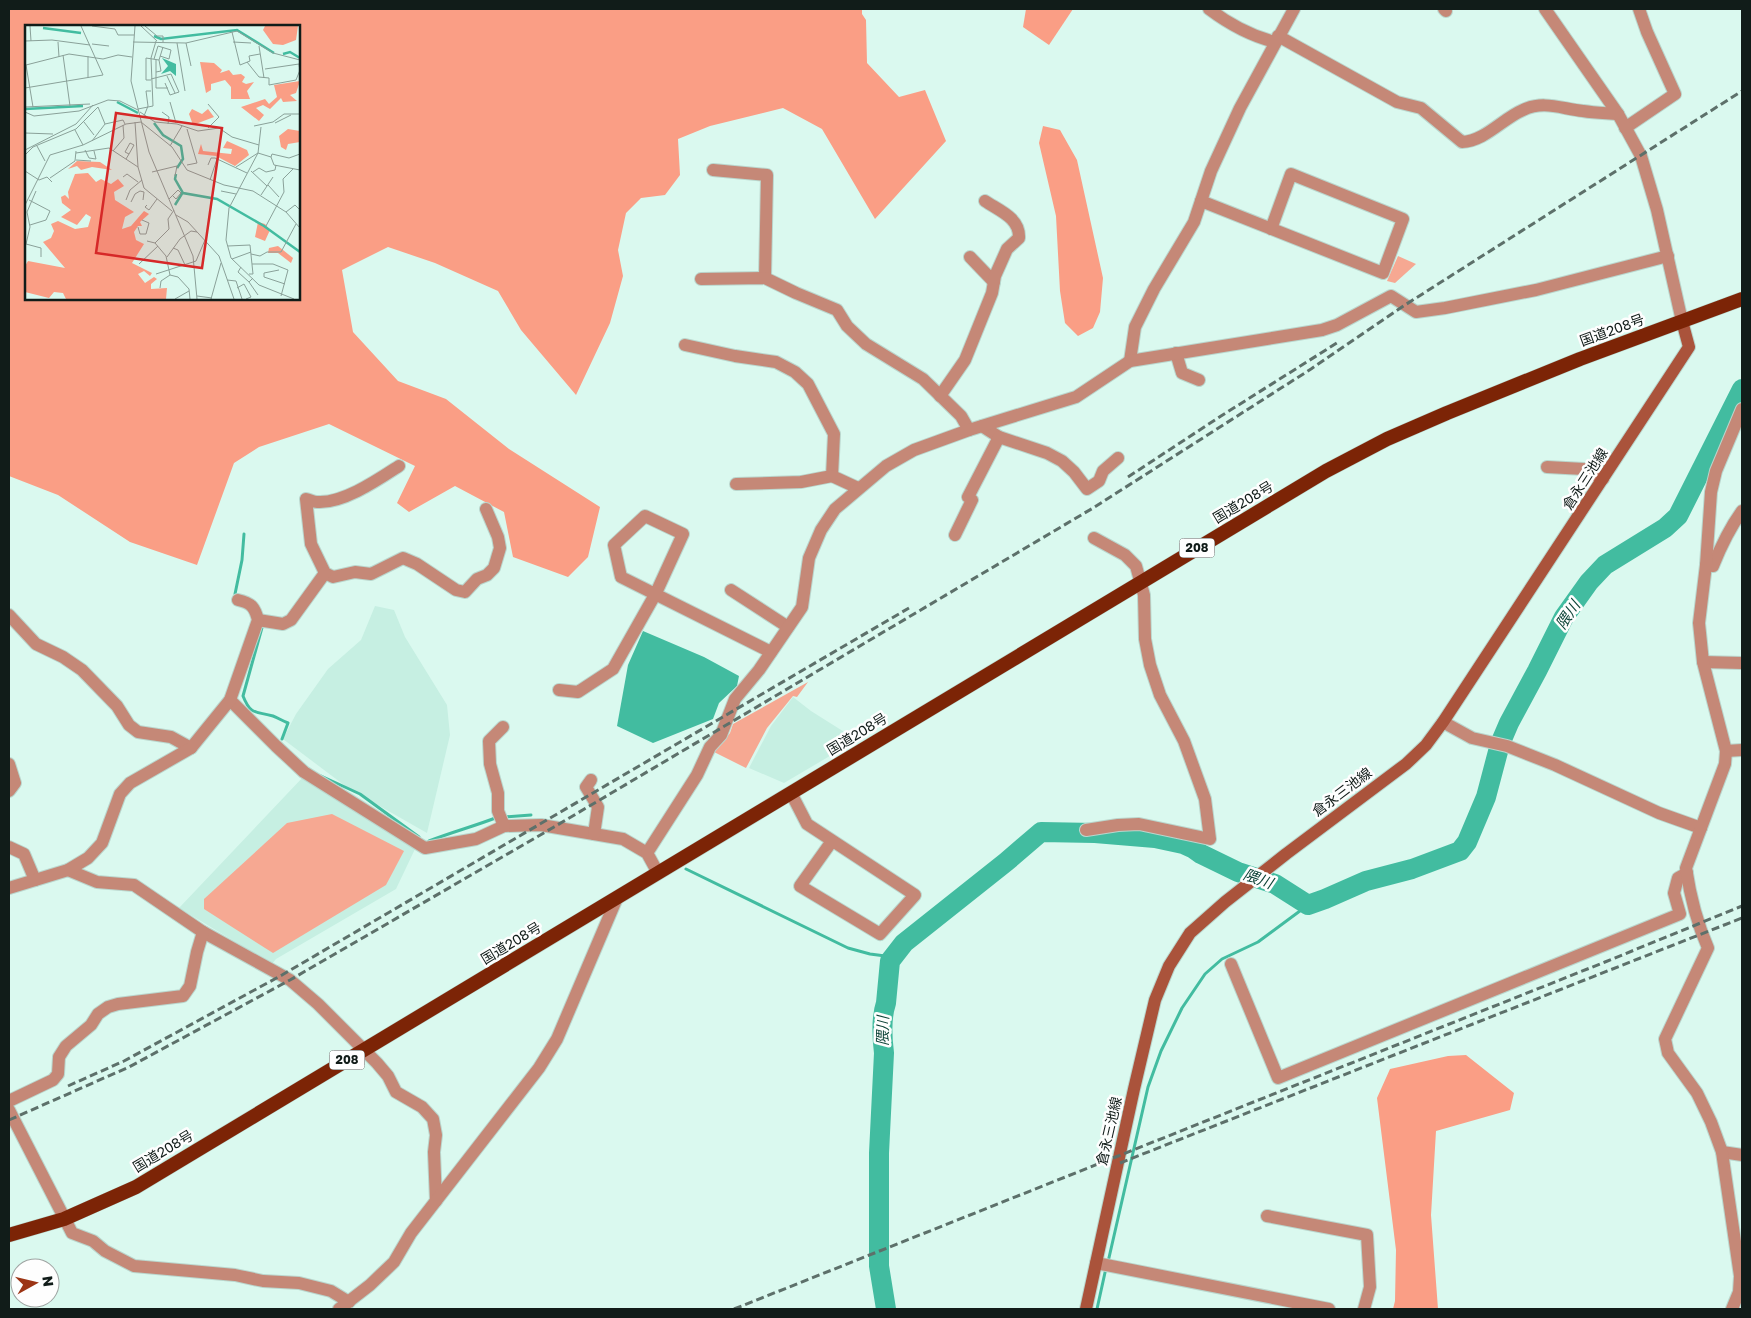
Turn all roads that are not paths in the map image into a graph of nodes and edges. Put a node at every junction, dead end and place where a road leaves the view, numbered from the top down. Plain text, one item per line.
1 (1209, 9) edge
2 (1294, 9) edge
3 (1545, 9) edge
4 (1639, 9) edge
5 (1276, 39) junction
6 (1618, 114) junction
7 (1625, 128) junction
8 (713, 170) dead end
9 (986, 201) dead end
10 (1201, 201) junction
11 (1271, 229) junction
12 (1668, 256) junction
13 (970, 257) dead end
14 (766, 278) junction
15 (701, 279) dead end
16 (994, 282) junction
17 (1742, 299) edge
18 (1682, 322) junction
19 (685, 345) dead end
20 (1176, 353) junction
21 (1130, 360) junction
22 (1199, 380) dead end
23 (940, 396) junction
24 (1742, 409) edge
25 (982, 426) junction
26 (969, 430) junction
27 (999, 437) junction
28 (1118, 458) dead end
29 (400, 466) dead end
30 (1547, 467) dead end
31 (832, 476) junction
32 (1603, 479) junction
33 (736, 484) dead end
34 (858, 488) junction
35 (486, 509) dead end
36 (1742, 511) edge
37 (955, 535) dead end
38 (1094, 538) dead end
39 (1706, 565) junction
40 (325, 574) junction
41 (1141, 582) junction
42 (731, 590) dead end
43 (656, 593) junction
44 (238, 600) dead end
45 (9, 615) edge
46 (258, 620) junction
47 (788, 627) junction
48 (771, 652) junction
49 (1703, 662) junction
50 (1742, 663) edge
51 (559, 690) dead end
52 (230, 700) junction
53 (1443, 722) junction
54 (503, 727) dead end
55 (191, 748) junction
56 (1742, 750) edge
57 (1726, 751) junction
58 (9, 764) edge
59 (592, 780) dead end
60 (9, 791) edge
61 (791, 793) junction
62 (504, 826) junction
63 (1701, 828) junction
64 (1086, 830) dead end
65 (594, 834) junction
66 (832, 840) junction
67 (9, 846) edge
68 (647, 853) junction
69 (68, 870) junction
70 (658, 873) junction
71 (1687, 873) junction
72 (36, 880) junction
73 (9, 888) edge
74 (617, 898) junction
75 (203, 932) junction
76 (1231, 964) dead end
77 (364, 1050) junction
78 (9, 1102) edge
79 (9, 1110) edge
80 (1722, 1152) junction
81 (1742, 1155) edge
82 (436, 1201) junction
83 (1266, 1216) dead end
84 (64, 1219) junction
85 (9, 1235) edge
86 (1096, 1263) junction
87 (344, 1306) edge
88 (1086, 1309) edge
89 (1329, 1309) edge
90 (1364, 1309) edge
91 (1732, 1309) edge

1 - 5 street
2 - 5 street
3 - 6 street
4 - 7 street
5 - 6 street
5 - 10 street
6 - 7 street
7 - 12 street
8 - 14 street
9 - 16 street
10 - 11 street
10 - 21 street
11 - 11 street
12 - 18 street
12 - 20 street
13 - 16 street
14 - 15 street
14 - 23 street
16 - 23 street
17 - 18 highway, 国道208号 / 208
18 - 32 main road, 倉永三池線
18 - 41 highway, 国道208号 / 208
19 - 31 street
20 - 21 street
20 - 22 street
21 - 25 street
23 - 26 street
24 - 39 street
25 - 26 street
25 - 27 street
26 - 34 street
27 - 28 street
27 - 37 street
29 - 40 street
30 - 32 street
31 - 33 street
31 - 34 street
32 - 53 main road, 倉永三池線
34 - 47 street
35 - 40 street
36 - 39 street
38 - 41 street
39 - 49 street
40 - 46 street
41 - 61 highway, 国道208号 / 208
41 - 64 street
42 - 47 street
43 - 43 street
43 - 48 street
43 - 51 street
44 - 46 street
45 - 55 street
46 - 52 street
47 - 48 street
48 - 68 street
49 - 50 street
49 - 57 street
52 - 55 street
52 - 62 street
53 - 63 street
53 - 86 main road, 倉永三池線
54 - 62 street
55 - 69 street
56 - 57 street
57 - 63 street
58 - 60 street
59 - 65 street
61 - 66 street
61 - 70 highway, 国道208号 / 208
62 - 65 street
63 - 71 street
65 - 68 street
66 - 66 street
67 - 72 street
68 - 70 street
69 - 72 street
69 - 75 street
70 - 74 highway, 国道208号 / 208
71 - 76 street
71 - 80 street
72 - 73 street
74 - 77 highway, 国道208号 / 208
74 - 82 street
75 - 77 street
75 - 78 street
77 - 82 street
77 - 84 highway, 国道208号 / 208
79 - 84 street
80 - 81 street
80 - 91 street
82 - 87 street
83 - 90 street
84 - 85 highway, 国道208号 / 208
84 - 87 street
86 - 88 main road, 倉永三池線
86 - 89 street

